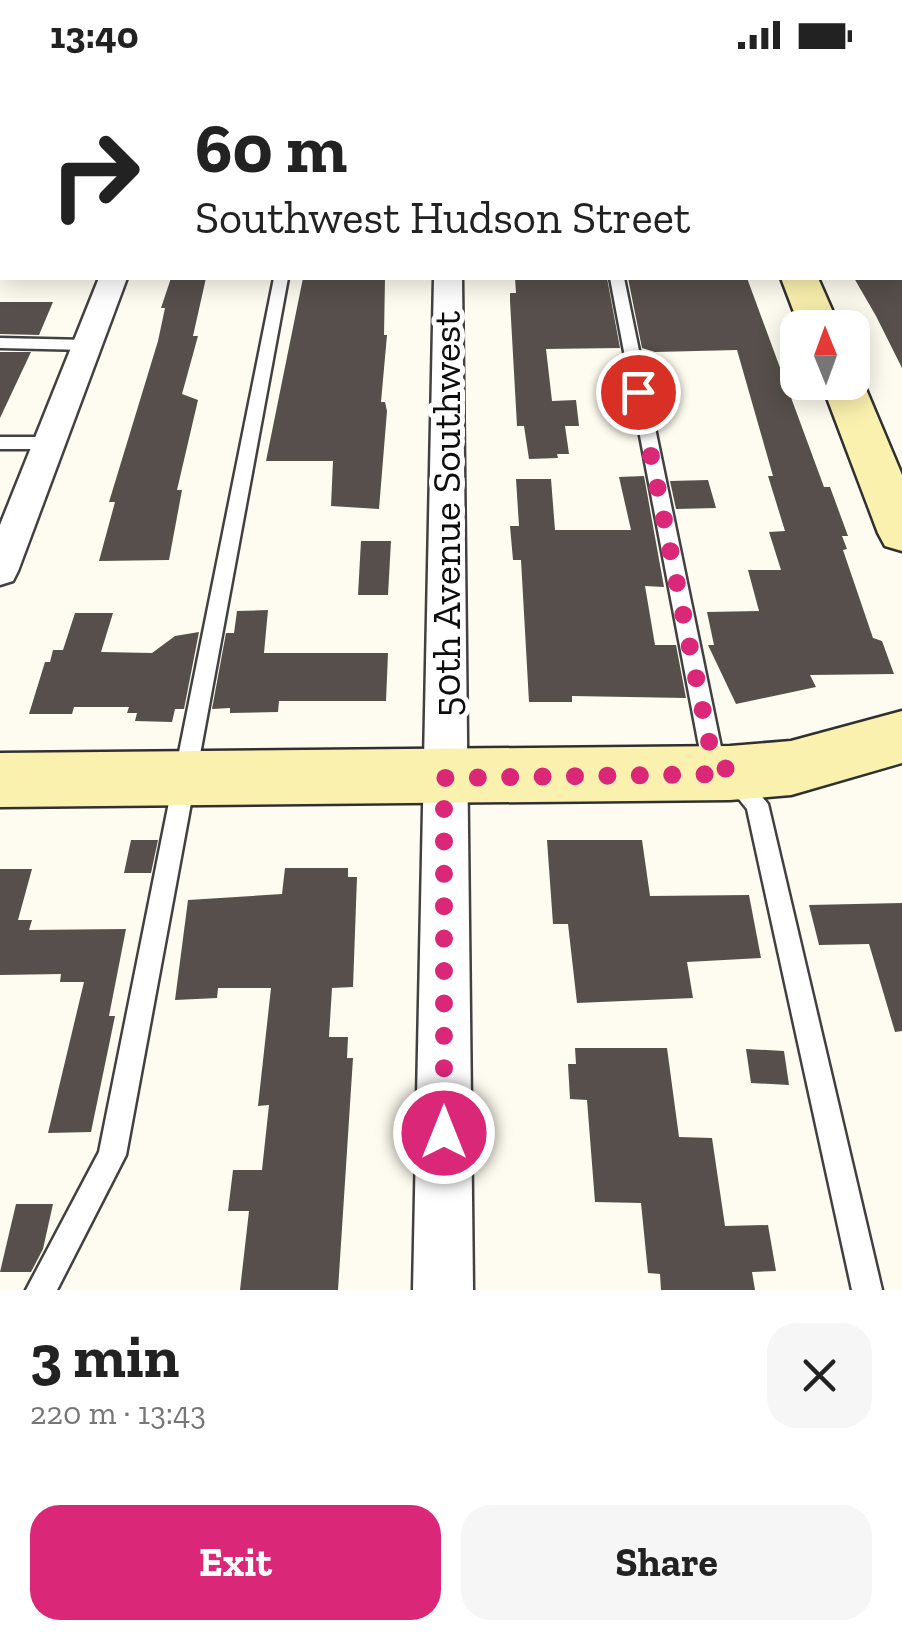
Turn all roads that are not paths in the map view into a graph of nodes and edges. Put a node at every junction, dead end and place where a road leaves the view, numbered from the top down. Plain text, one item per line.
1 (113, 280) edge
2 (280, 280) edge
3 (448, 280) edge
4 (618, 280) edge
5 (801, 280) edge
6 (813, 310) edge
7 (0, 343) edge
8 (87, 345) junction
9 (849, 400) edge
10 (0, 443) edge
11 (50, 443) junction
12 (902, 533) edge
13 (0, 571) edge
14 (902, 737) edge
15 (730, 774) junction
16 (444, 778) junction
17 (0, 780) edge
18 (182, 780) junction
19 (41, 1290) edge
20 (443, 1290) edge
21 (867, 1290) edge

1 - 8 street
2 - 18 lane
3 - 16 street, 50th Avenue Southwest
4 - 15 lane
5 - 6 street
7 - 8 lane
8 - 11 street
9 - 12 street
10 - 11 lane
11 - 13 street
14 - 15 street
15 - 16 street
15 - 21 lane
16 - 18 street
16 - 20 street, 50th Avenue Southwest
17 - 18 street
18 - 19 lane

